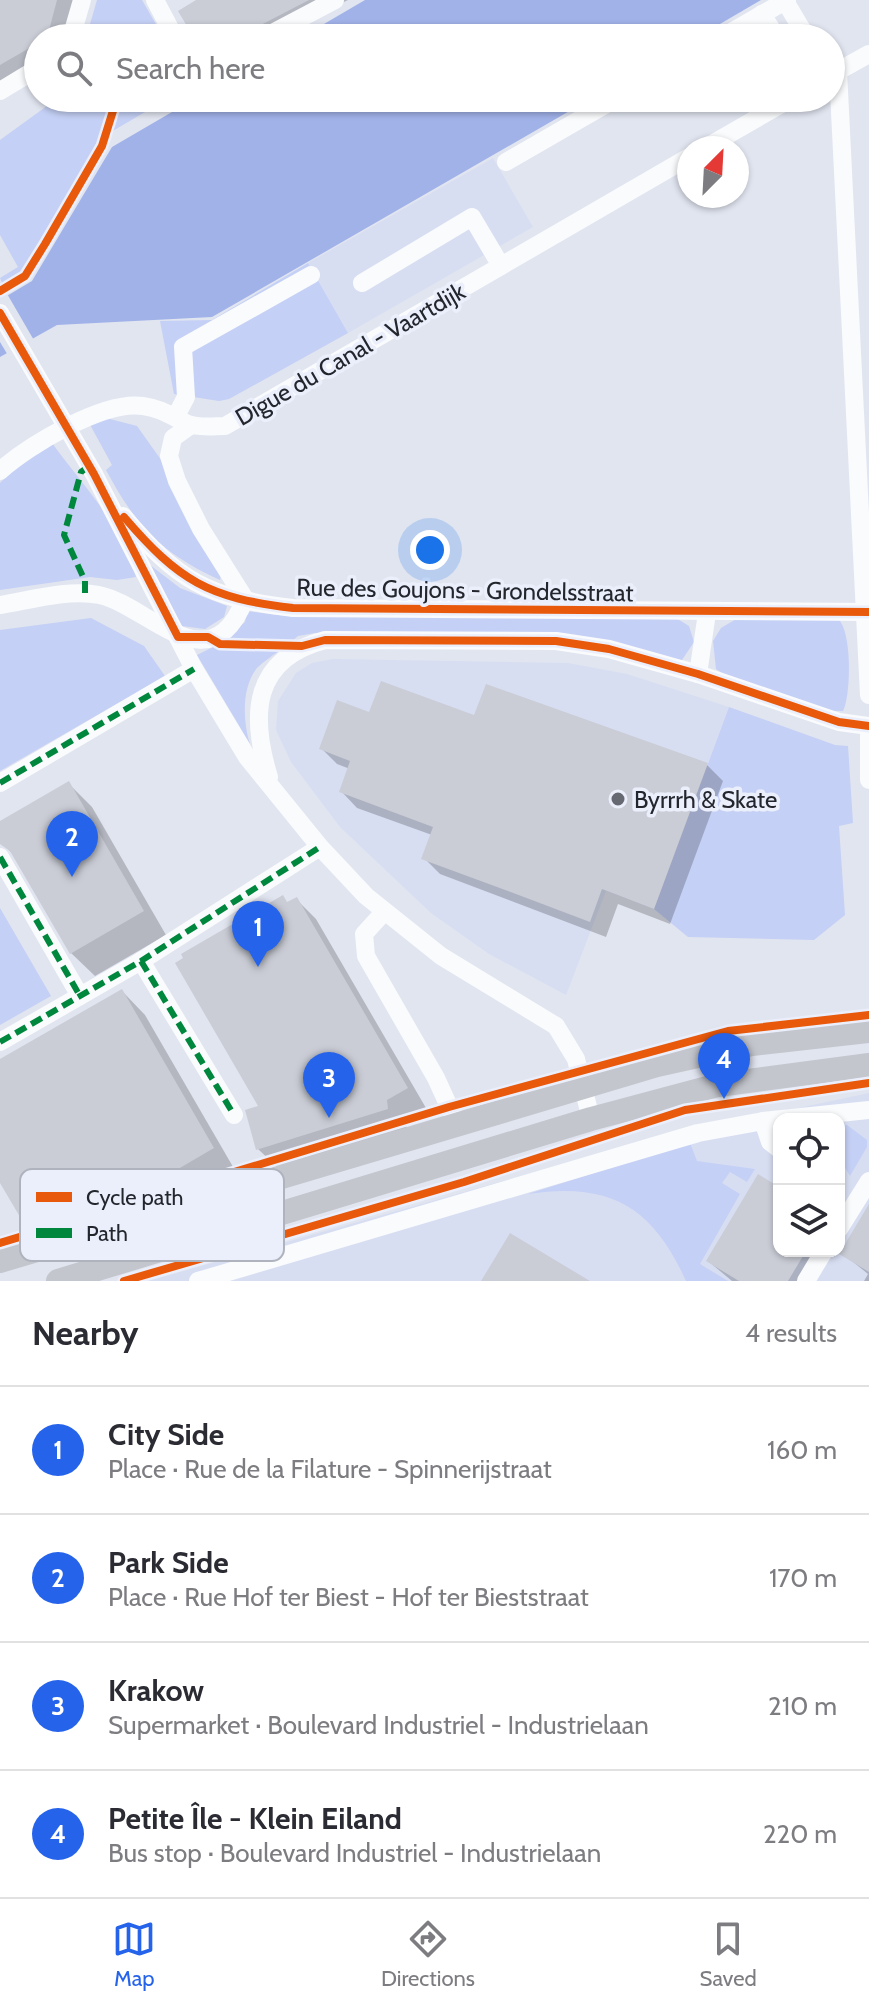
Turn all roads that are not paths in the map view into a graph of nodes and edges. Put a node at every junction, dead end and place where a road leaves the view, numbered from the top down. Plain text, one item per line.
1 (82, 0) edge
2 (335, 0) edge
3 (786, 1) edge
4 (164, 3) edge
5 (762, 14) junction
6 (75, 24) edge
7 (171, 24) edge
8 (290, 24) edge
9 (745, 24) edge
10 (768, 24) edge
11 (799, 24) edge
12 (869, 54) edge
13 (845, 67) edge
14 (24, 76) edge
15 (0, 91) edge
16 (593, 112) edge
17 (768, 112) edge
18 (837, 112) edge
19 (726, 136) edge
20 (506, 162) dead end
21 (677, 164) edge
22 (501, 266) junction
23 (311, 275) dead end
24 (362, 283) dead end
25 (0, 313) edge
26 (184, 420) junction
27 (0, 471) edge
28 (103, 492) junction
29 (245, 599) junction
30 (0, 605) edge
31 (866, 612) edge
32 (707, 613) junction
33 (178, 637) junction
34 (194, 669) junction
35 (698, 674) junction
36 (869, 695) edge
37 (869, 726) edge
38 (869, 736) edge
39 (869, 780) edge
40 (0, 783) edge
41 (270, 783) junction
42 (320, 847) junction
43 (0, 857) edge
44 (384, 912) junction
45 (141, 961) junction
46 (80, 996) junction
47 (869, 1031) edge
48 (0, 1042) edge
49 (869, 1065) edge
50 (582, 1086) junction
51 (869, 1110) edge
52 (234, 1115) dead end
53 (591, 1119) junction
54 (763, 1121) junction
55 (457, 1124) junction
56 (773, 1144) edge
57 (284, 1176) edge
58 (869, 1181) edge
59 (284, 1212) edge
60 (845, 1219) edge
61 (20, 1255) edge
62 (284, 1256) edge
63 (820, 1257) edge
64 (0, 1261) edge
65 (124, 1261) edge
66 (266, 1261) edge
67 (58, 1281) edge
68 (198, 1281) edge
69 (806, 1281) edge

1 - 6 street
2 - 8 street
3 - 5 street
3 - 11 street
4 - 7 street
5 - 9 street
5 - 10 street
12 - 13 street
14 - 15 street
16 - 20 street
17 - 19 street
18 - 31 street
21 - 22 street, Digue du Canal - Vaartdijk
22 - 24 street
22 - 26 street, Digue du Canal - Vaartdijk
23 - 26 street
25 - 28 street
26 - 27 street, Digue du Canal - Vaartdijk
26 - 29 street
28 - 29 street, Rue des Goujons - Grondelsstraat
28 - 33 street
29 - 32 street, Rue des Goujons - Grondelsstraat
29 - 33 street
30 - 33 street
31 - 32 street, Rue des Goujons - Grondelsstraat
31 - 36 street
32 - 35 street
33 - 34 street
34 - 40 street
34 - 41 street
35 - 37 street, Rue des Goujons - Grondelsstraat
35 - 41 street, Rue des Goujons - Grondelsstraat
38 - 39 street
41 - 42 street
42 - 44 street
42 - 45 street
43 - 46 street
44 - 50 street
44 - 55 street
45 - 46 street
45 - 52 street
46 - 48 street
47 - 50 main road
49 - 53 main road
50 - 53 street
50 - 55 main road
51 - 54 street
53 - 59 main road
54 - 56 street
54 - 62 street
55 - 57 main road
58 - 60 street
61 - 64 main road
63 - 69 street
65 - 67 main road
66 - 68 street

